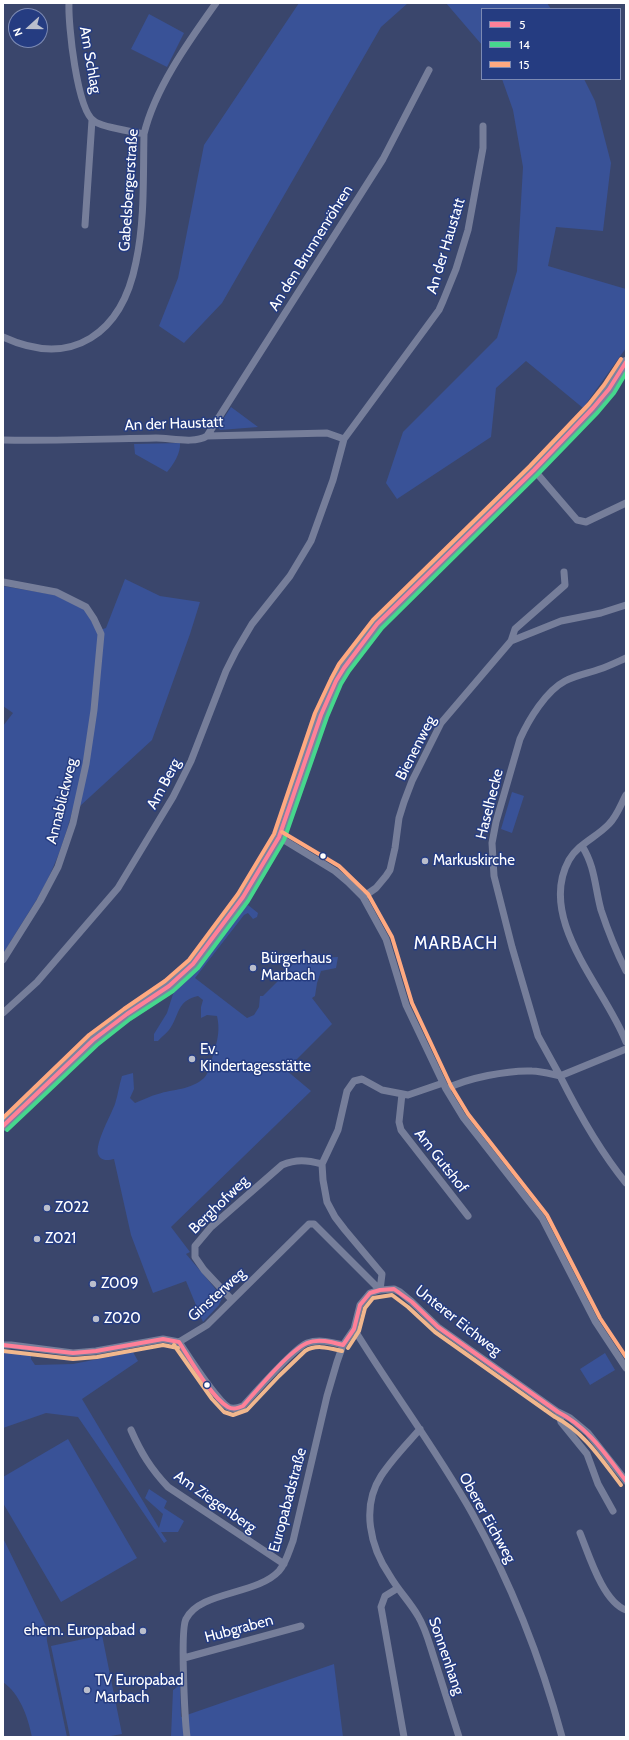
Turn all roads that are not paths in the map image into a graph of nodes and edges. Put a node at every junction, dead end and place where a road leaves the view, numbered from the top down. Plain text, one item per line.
1 (70, 3) edge
2 (216, 3) edge
3 (429, 70) dead end
4 (92, 120) junction
5 (483, 126) dead end
6 (144, 134) junction
7 (85, 225) dead end
8 (3, 336) edge
9 (626, 362) edge
10 (207, 436) junction
11 (344, 439) junction
12 (3, 440) edge
13 (534, 470) junction
14 (626, 503) edge
15 (311, 542) joint
16 (564, 572) dead end
17 (3, 582) edge
18 (626, 605) edge
19 (511, 640) junction
20 (626, 658) edge
21 (626, 795) edge
22 (279, 837) junction
23 (582, 846) junction
24 (363, 897) junction
25 (3, 960) edge
26 (626, 971) edge
27 (3, 1013) edge
28 (626, 1042) edge
29 (626, 1049) edge
30 (560, 1076) junction
31 (445, 1086) junction
32 (402, 1094) junction
33 (3, 1126) edge
34 (322, 1164) junction
35 (626, 1183) edge
36 (468, 1216) dead end
37 (380, 1290) junction
38 (232, 1300) junction
39 (354, 1329) junction
40 (179, 1342) junction
41 (3, 1345) edge
42 (343, 1345) junction
43 (626, 1368) edge
44 (558, 1412) junction
45 (420, 1429) junction
46 (131, 1430) dead end
47 (626, 1481) edge
48 (613, 1511) dead end
49 (580, 1533) dead end
50 (284, 1564) junction
51 (398, 1588) junction
52 (626, 1610) edge
53 (301, 1626) dead end
54 (184, 1658) junction
55 (187, 1737) edge
56 (404, 1737) edge
57 (459, 1737) edge
58 (562, 1737) edge

1 - 4 street, Am Schlag
2 - 6 street, Gabelsbergerstraße
3 - 10 street, An den Brunnenröhren
4 - 6 street
4 - 7 street, Am Schlag
5 - 11 street, An der Haustatt
6 - 8 street, Gabelsbergerstraße
9 - 13 main road
10 - 11 street, An der Haustatt
10 - 12 street, An der Haustatt
11 - 15 street, An der Haustatt
13 - 14 street
13 - 22 main road
15 - 27 street, Am Berg
16 - 19 street, Bienenweg
17 - 25 street, Annablickweg
18 - 19 street
19 - 24 street, Bienenweg
20 - 30 street, Haselhecke
21 - 23 street
22 - 24 street
22 - 33 main road
23 - 26 street
23 - 28 street
24 - 31 street
29 - 30 street
30 - 31 street
30 - 35 street, Haselhecke
31 - 32 street
31 - 43 street
32 - 34 street
32 - 36 street, Am Gutshof
34 - 37 street
34 - 38 street, Berghofweg
37 - 38 street, Ginsterweg
37 - 39 street
37 - 44 street, Unterer Eichweg
38 - 40 street, Ginsterweg
39 - 42 street, Europabadstraße
39 - 45 street, Oberer Eichweg
40 - 41 street
40 - 42 street
42 - 50 street, Europabadstraße
44 - 47 street, Unterer Eichweg
44 - 48 street, Unterer Eichweg
45 - 51 street, Sonnenhang
45 - 58 street, Oberer Eichweg
46 - 50 street, Am Ziegenberg
49 - 52 street
50 - 54 street, Europabadstraße
51 - 56 street
51 - 57 street, Sonnenhang
53 - 54 street, Hubgraben
54 - 55 street, Europabadstraße

